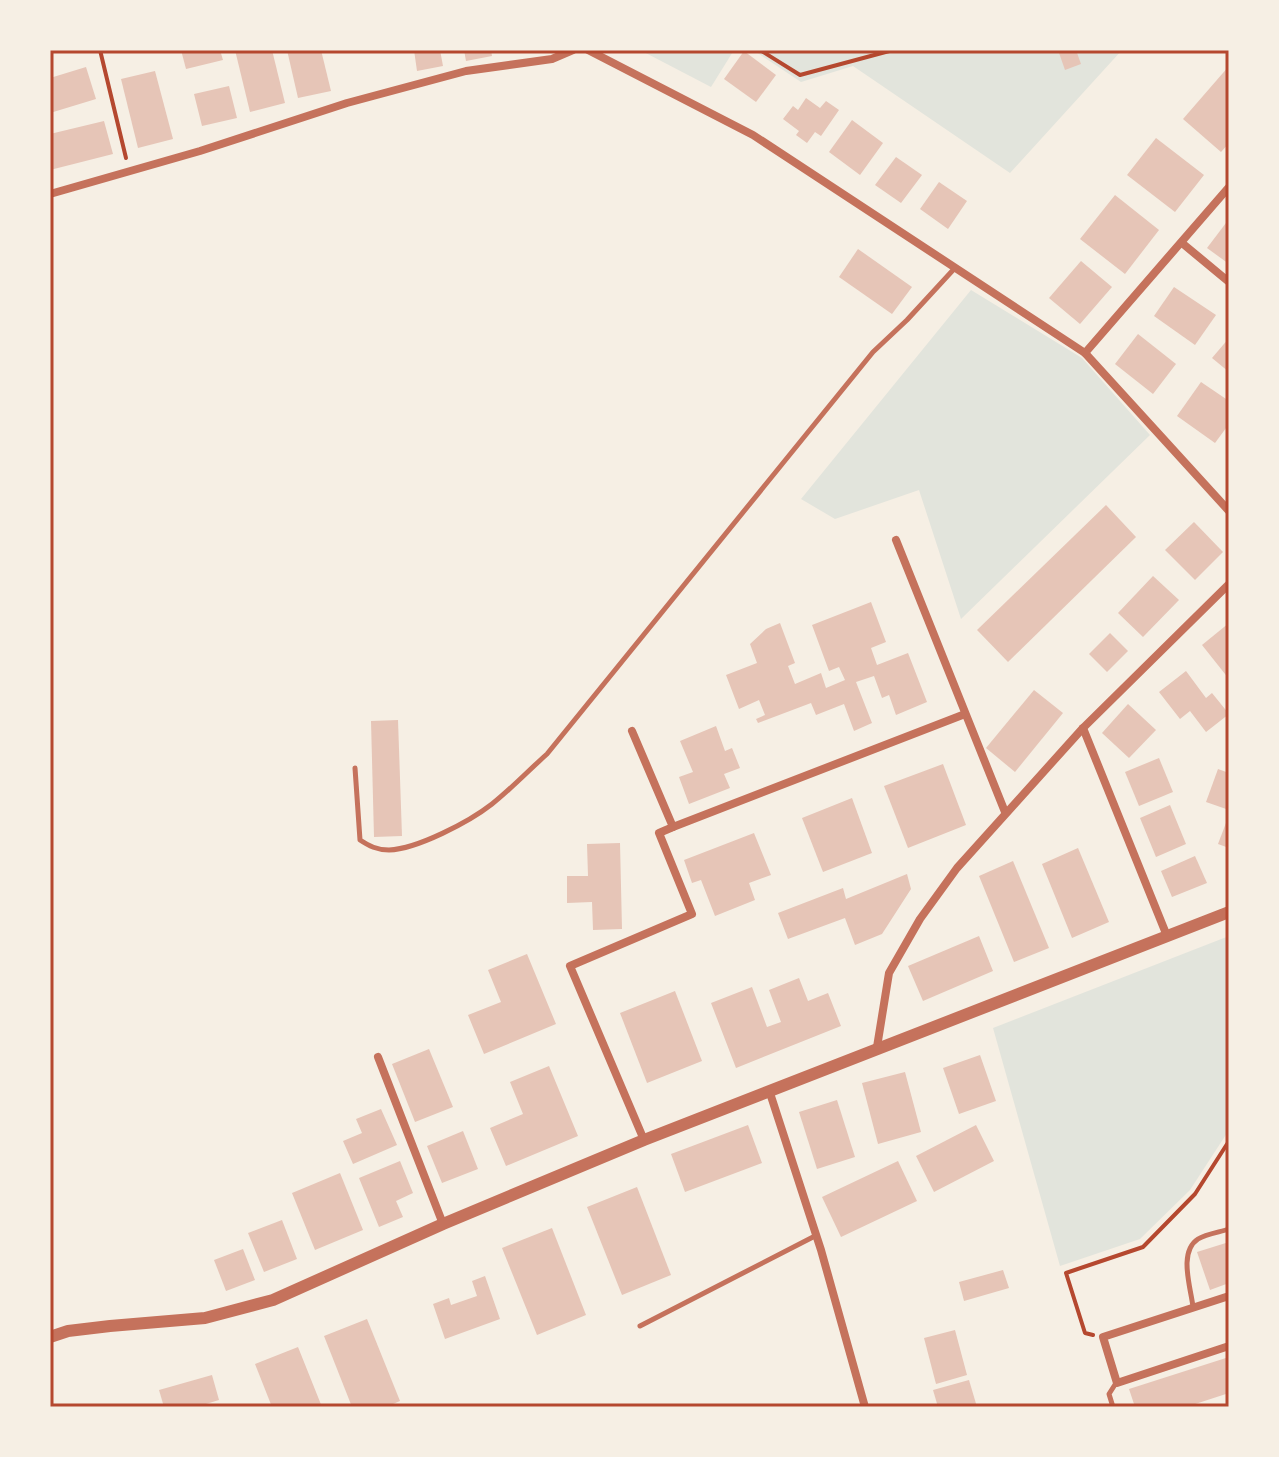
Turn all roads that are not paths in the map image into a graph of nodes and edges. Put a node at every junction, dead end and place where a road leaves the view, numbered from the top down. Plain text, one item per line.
1 (573, 50) edge
2 (588, 50) edge
3 (1229, 187) edge
4 (50, 194) edge
5 (1182, 243) junction
6 (954, 269) junction
7 (1229, 282) edge
8 (1085, 353) junction
9 (1229, 511) edge
10 (896, 540) dead end
11 (1229, 584) edge
12 (965, 714) junction
13 (1083, 728) junction
14 (632, 731) dead end
15 (355, 768) dead end
16 (1005, 812) junction
17 (673, 827) junction
18 (1229, 912) edge
19 (1167, 936) junction
20 (877, 1047) junction
21 (378, 1057) dead end
22 (769, 1090) junction
23 (644, 1140) junction
24 (443, 1224) junction
25 (1229, 1229) edge
26 (815, 1236) junction
27 (1229, 1296) edge
28 (1193, 1308) junction
29 (640, 1326) dead end
30 (50, 1337) edge
31 (1229, 1346) edge
32 (1117, 1383) junction
33 (865, 1407) edge
34 (1113, 1407) edge

1 - 4 street
2 - 6 street
3 - 5 street
5 - 7 street
5 - 8 street
6 - 8 street
6 - 15 lane
8 - 9 street
10 - 12 street
11 - 13 street
12 - 16 street
12 - 17 street
13 - 16 street
13 - 19 street
14 - 17 street
16 - 20 street
17 - 23 street
18 - 19 street
19 - 20 street
20 - 22 street
21 - 24 street
22 - 23 street
22 - 26 street
23 - 24 street
24 - 30 street
25 - 28 lane
26 - 29 lane
26 - 33 street
27 - 28 street
28 - 32 street
31 - 32 street
32 - 34 lane

